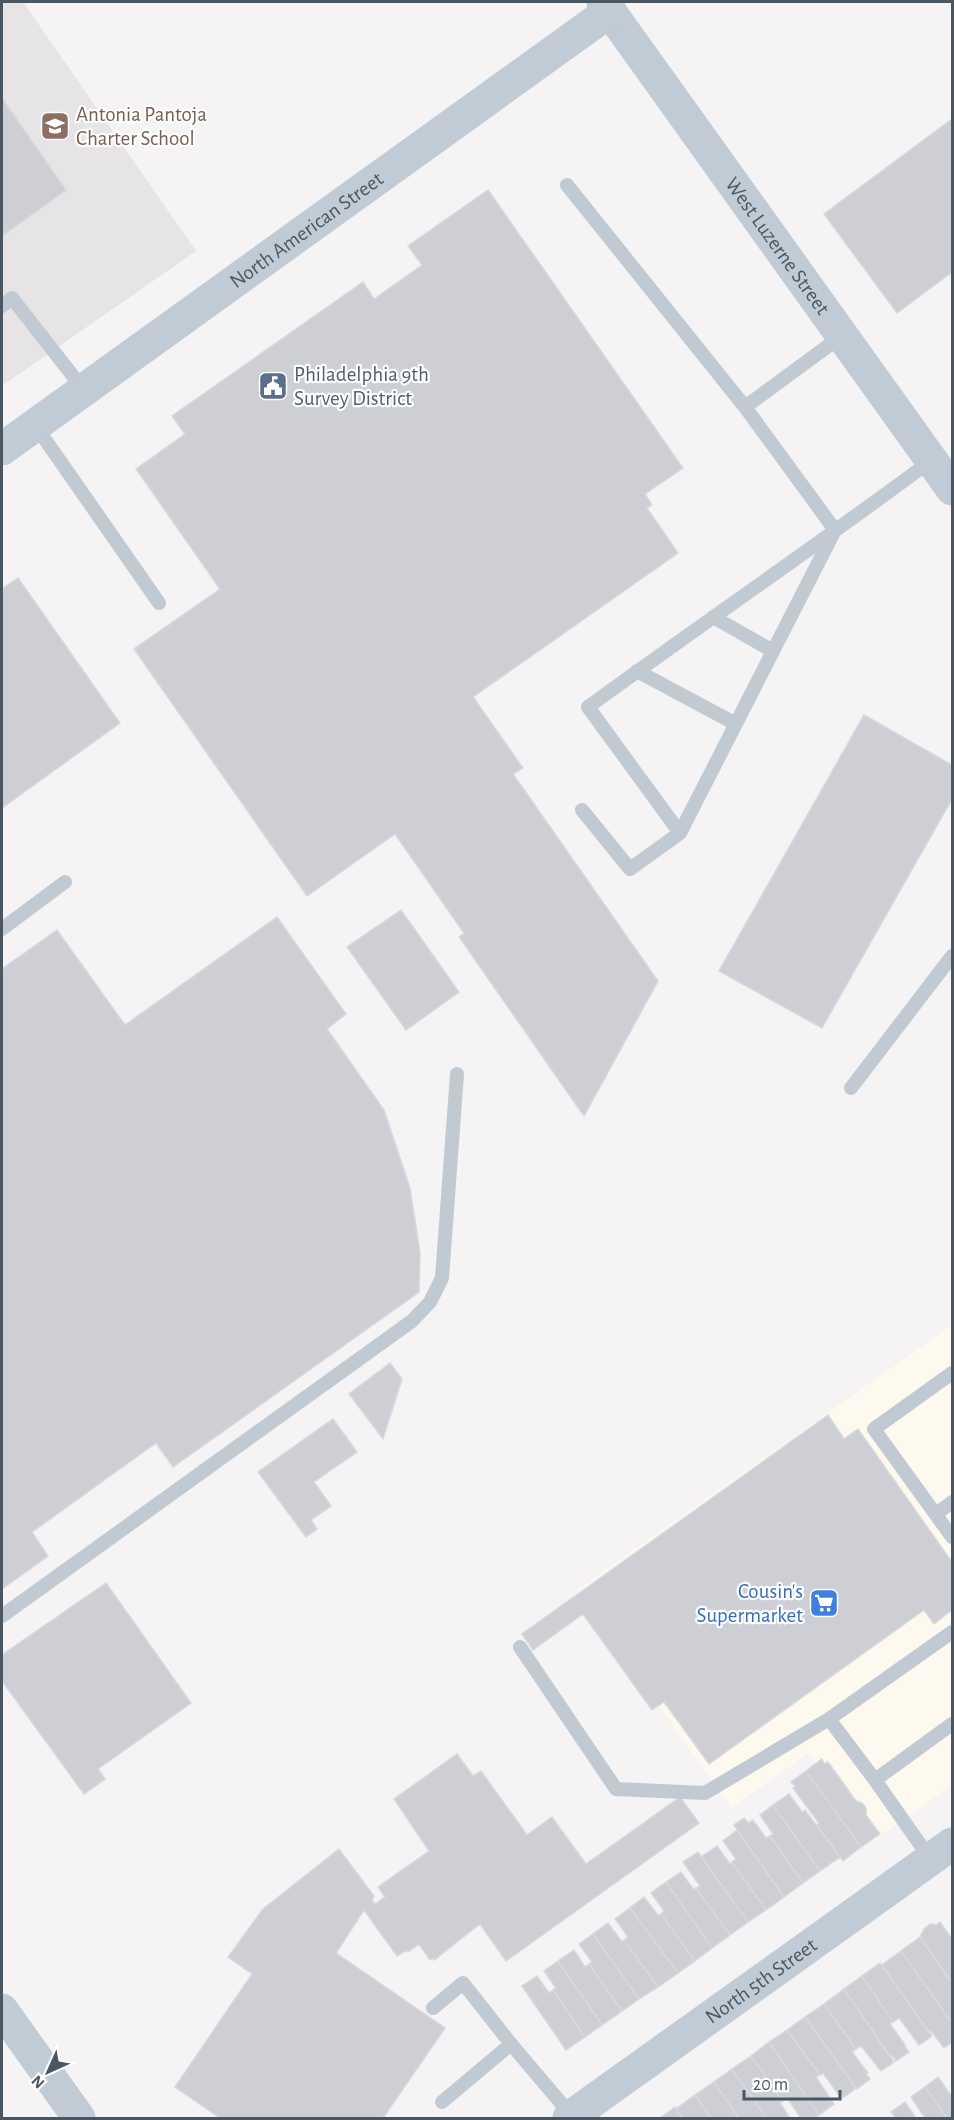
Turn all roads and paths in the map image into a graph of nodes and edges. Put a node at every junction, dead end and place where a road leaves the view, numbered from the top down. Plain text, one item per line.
1 (606, 6) edge
2 (567, 184) dead end
3 (2, 306) edge
4 (843, 335) junction
5 (84, 390) junction
6 (745, 407) junction
7 (35, 425) junction
8 (2, 449) edge
9 (932, 460) junction
10 (952, 489) edge
11 (835, 530) junction
12 (159, 603) dead end
13 (713, 617) junction
14 (773, 651) junction
15 (638, 671) junction
16 (736, 724) junction
17 (582, 810) dead end
18 (680, 833) junction
19 (65, 882) dead end
20 (2, 928) edge
21 (952, 956) edge
22 (457, 1074) dead end
23 (851, 1088) dead end
24 (952, 1373) edge
25 (952, 1502) edge
26 (936, 1514) junction
27 (952, 1538) edge
28 (2, 1616) edge
29 (952, 1632) edge
30 (520, 1647) dead end
31 (830, 1719) junction
32 (952, 1724) edge
33 (875, 1780) junction
34 (942, 1852) edge
35 (433, 2008) dead end
36 (2, 2010) edge
37 (511, 2044) junction
38 (442, 2102) dead end
39 (571, 2117) edge
40 (79, 2118) edge

1 - 4 street, West Luzerne Street
1 - 5 street, North American Street
2 - 6 lane
3 - 5 lane
4 - 6 lane
4 - 9 street, West Luzerne Street
5 - 7 street, North American Street
6 - 11 lane
7 - 8 street, North American Street
7 - 12 lane
9 - 10 street, West Luzerne Street
9 - 11 lane
11 - 13 lane
11 - 14 lane
13 - 14 lane
13 - 15 lane
14 - 16 lane
15 - 16 lane
15 - 18 lane
16 - 18 lane
17 - 18 lane
19 - 20 lane
21 - 23 lane
22 - 28 lane
24 - 26 lane
25 - 26 lane
26 - 27 lane
29 - 31 lane
30 - 31 lane
31 - 33 lane
32 - 33 lane
33 - 34 lane
34 - 39 street, North 5th Street
35 - 37 lane
36 - 40 street
37 - 38 lane
37 - 39 lane

